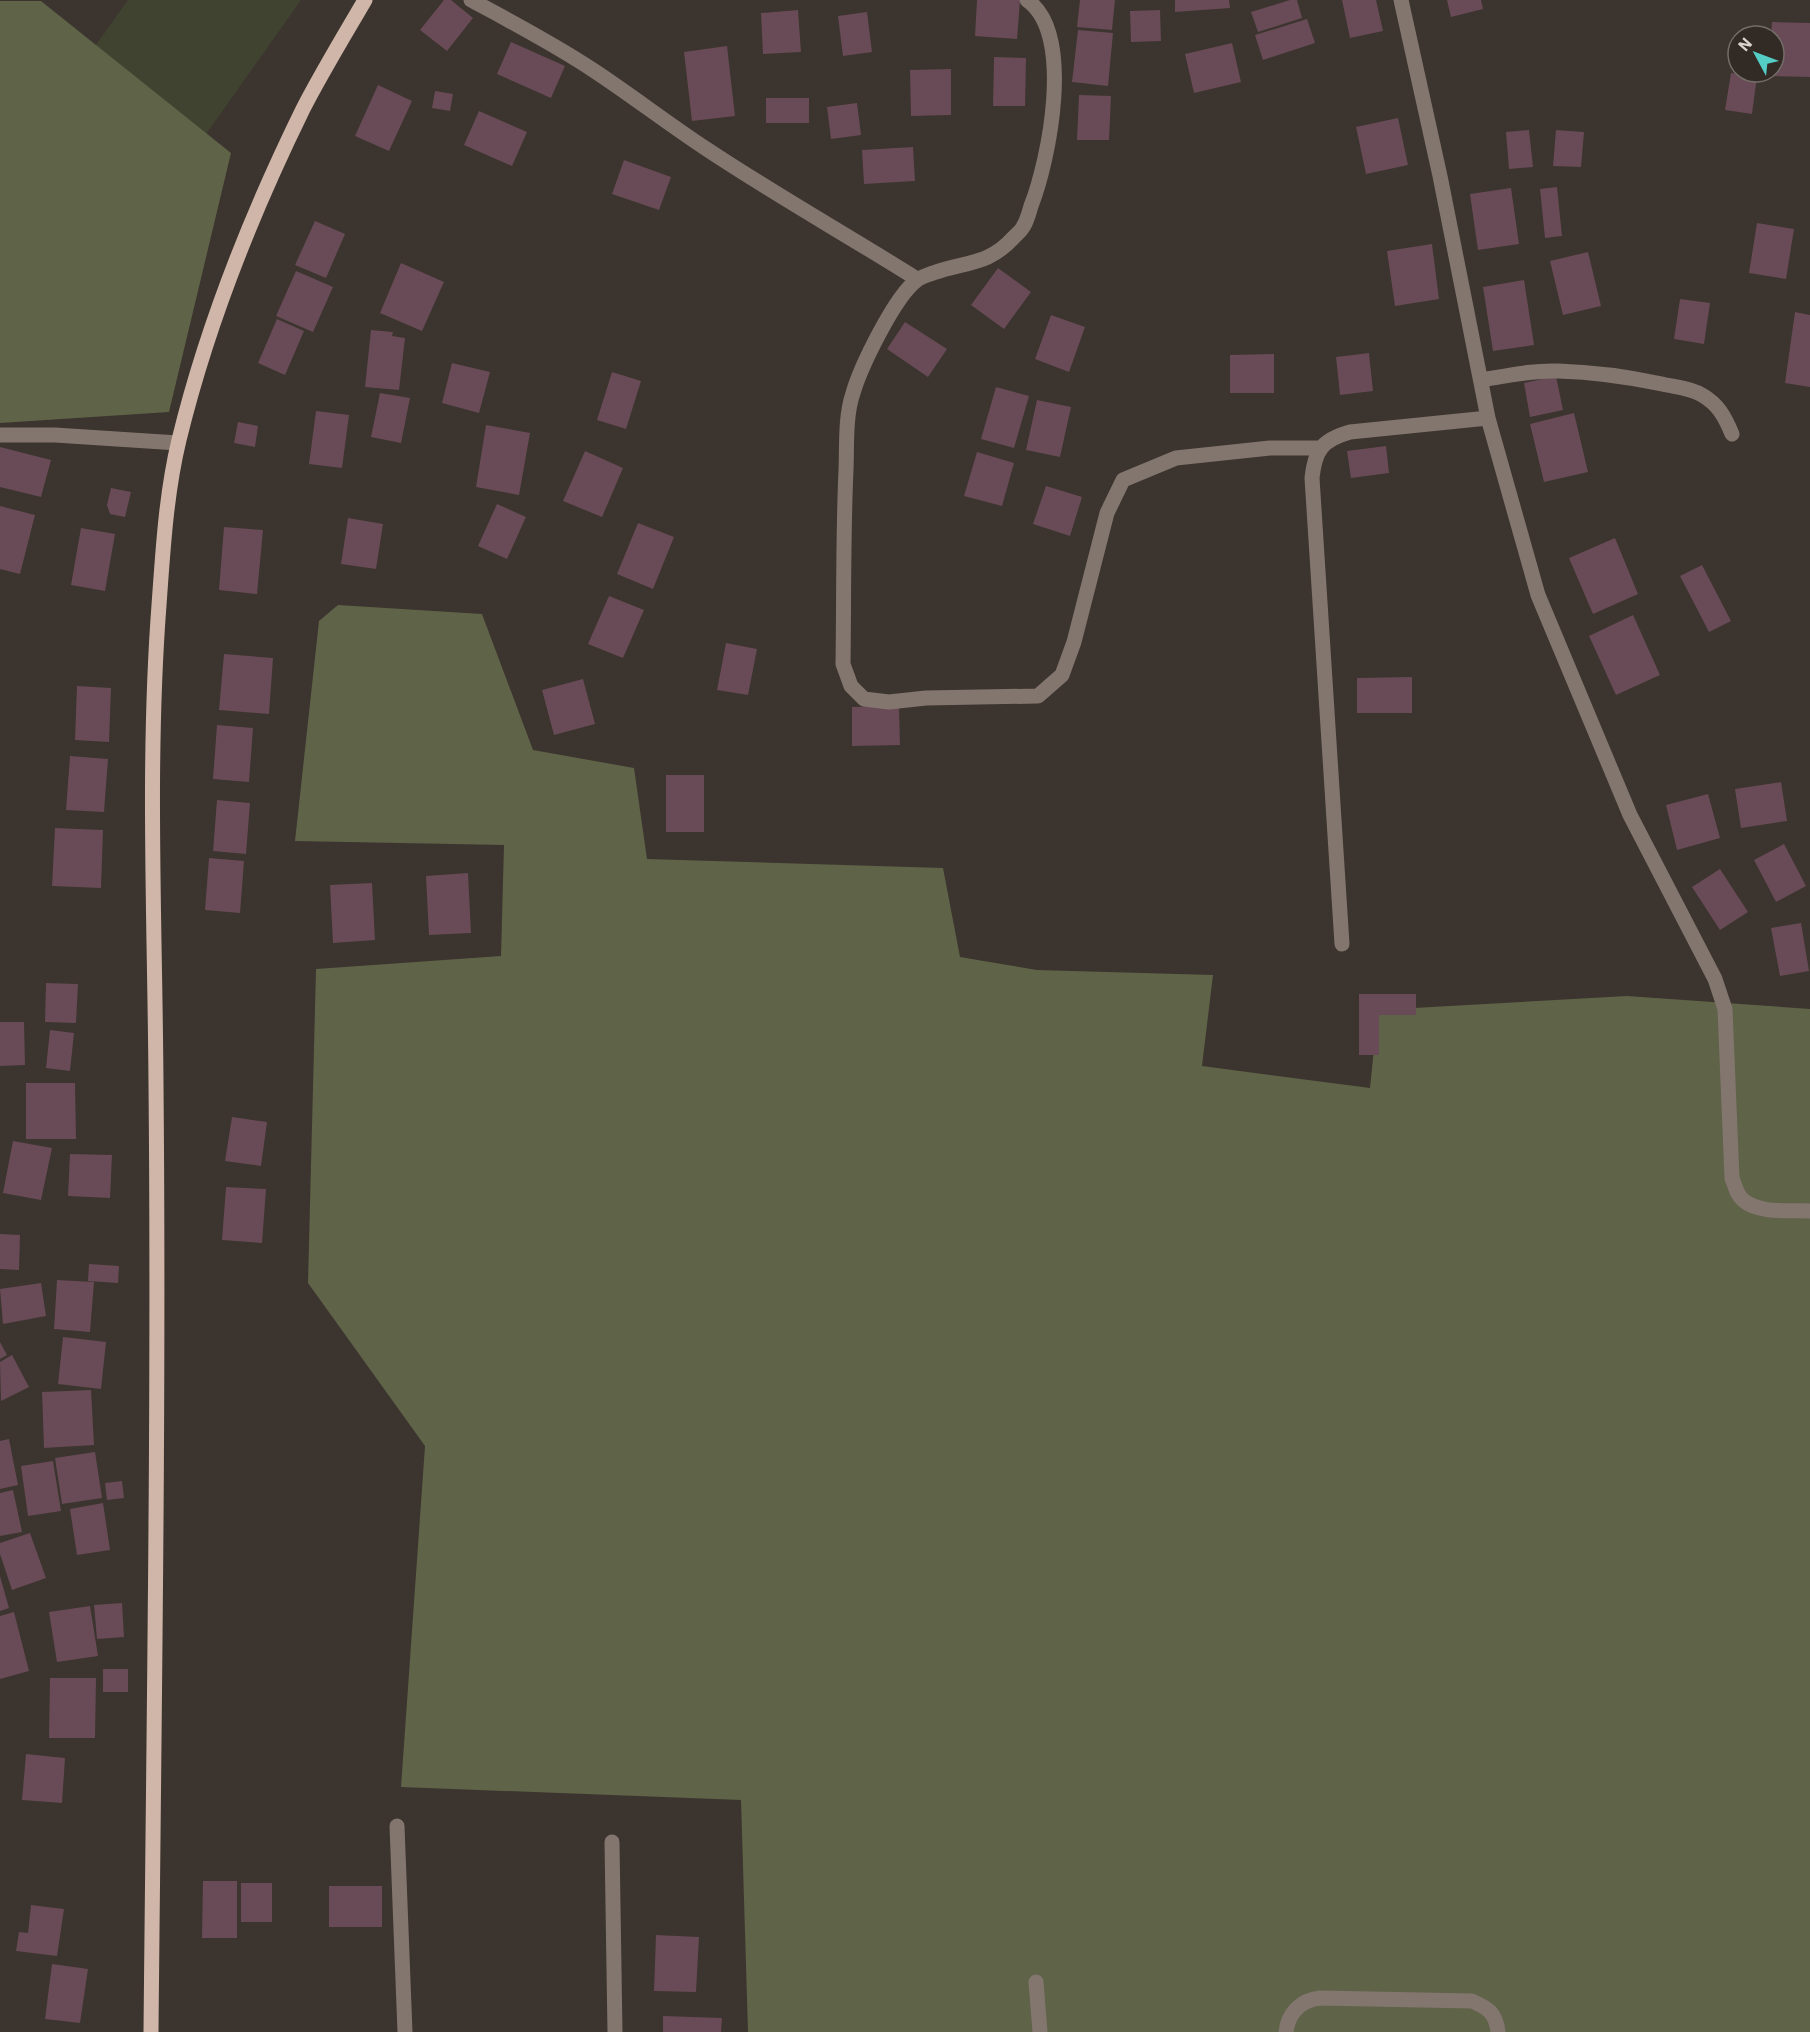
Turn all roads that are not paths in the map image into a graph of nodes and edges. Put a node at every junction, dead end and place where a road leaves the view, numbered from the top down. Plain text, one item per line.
1 (365, 0) edge
2 (471, 0) edge
3 (1027, 0) edge
4 (1401, 0) edge
5 (917, 279) junction
6 (1481, 380) junction
7 (1488, 418) junction
8 (1732, 434) dead end
9 (0, 435) edge
10 (178, 443) junction
11 (1321, 448) junction
12 (1342, 944) dead end
13 (1810, 1211) edge
14 (397, 1826) dead end
15 (612, 1842) dead end
16 (1036, 1982) dead end
17 (151, 2032) edge
18 (405, 2032) edge
19 (615, 2032) edge
20 (1040, 2032) edge
21 (1286, 2032) edge
22 (1498, 2032) edge

1 - 10 main road
2 - 5 street
3 - 5 street
4 - 6 street
5 - 11 street
6 - 7 street
6 - 8 street
7 - 11 street
7 - 13 street
9 - 10 street
10 - 17 main road
11 - 12 street
14 - 18 street
15 - 19 street
16 - 20 street
21 - 22 street

